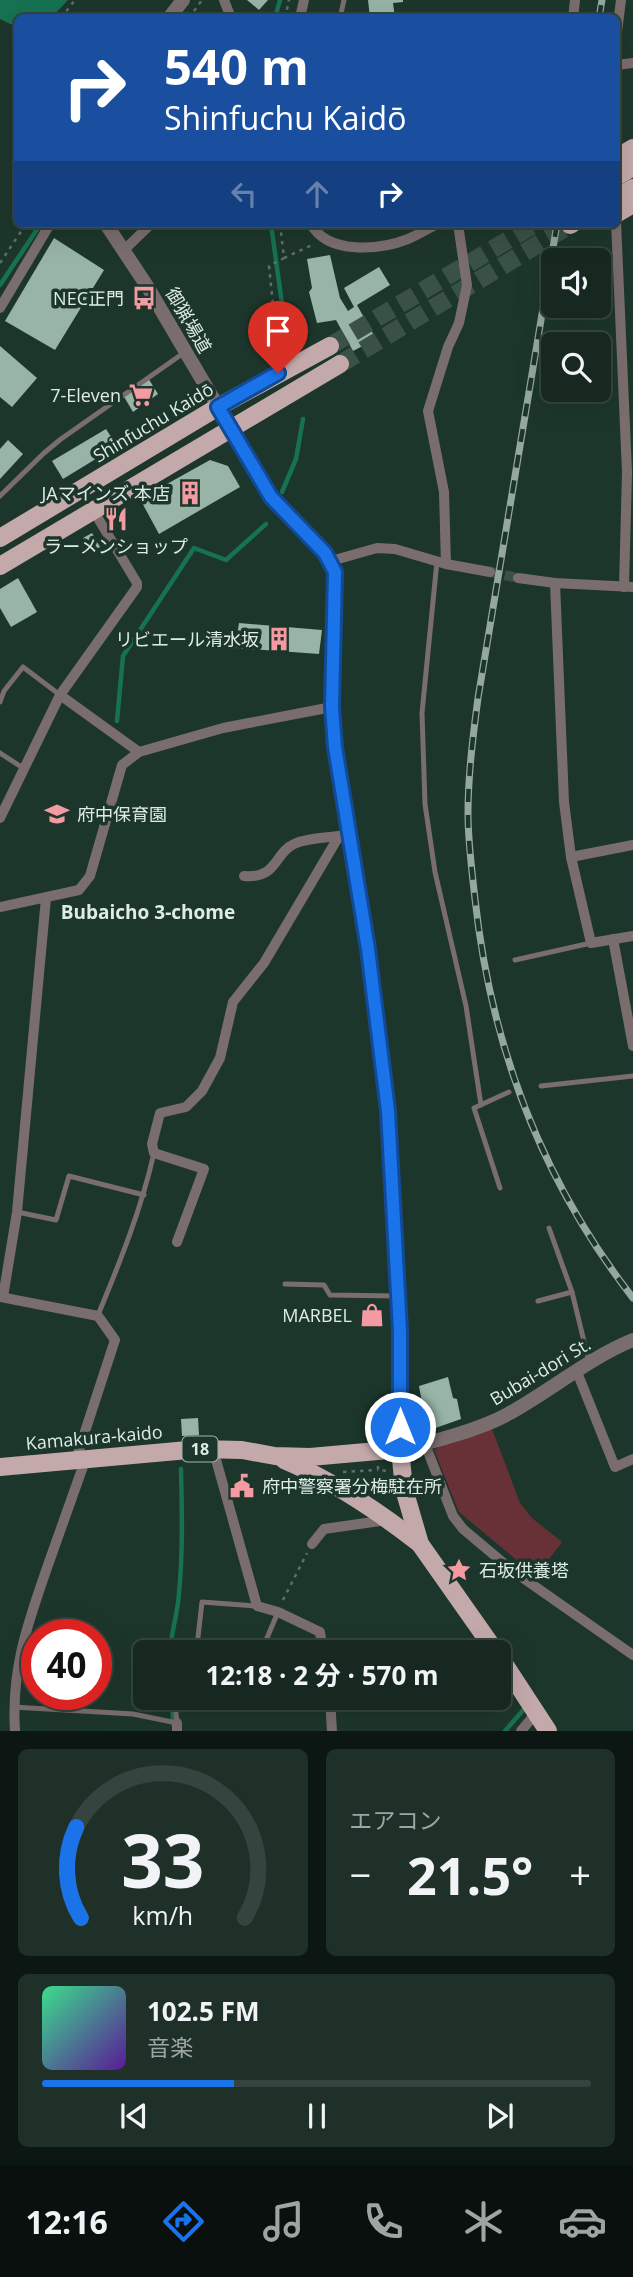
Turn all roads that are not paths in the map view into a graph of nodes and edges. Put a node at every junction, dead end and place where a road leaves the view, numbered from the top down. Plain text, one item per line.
1 (183, 0) edge
2 (172, 14) edge
3 (48, 228) edge
4 (109, 228) edge
5 (147, 228) edge
6 (313, 228) edge
7 (429, 228) edge
8 (459, 228) edge
9 (616, 228) edge
10 (124, 250) junction
11 (0, 308) edge
12 (330, 346) tunnel mouth
13 (186, 352) junction
14 (340, 364) tunnel mouth
15 (218, 407) junction
16 (231, 430) junction
17 (0, 496) edge
18 (93, 510) junction
19 (0, 538) edge
20 (331, 561) junction
21 (442, 563) junction
22 (0, 565) edge
23 (490, 572) tunnel mouth
24 (518, 578) tunnel mouth
25 (555, 583) junction
26 (628, 587) edge
27 (60, 695) junction
28 (0, 702) edge
29 (332, 707) junction
30 (139, 752) junction
31 (0, 753) edge
32 (23, 768) junction
33 (0, 818) edge
34 (344, 834) junction
35 (633, 845) edge
36 (572, 857) junction
37 (244, 876) dead end
38 (46, 898) junction
39 (0, 907) edge
40 (633, 936) edge
41 (612, 939) junction
42 (592, 943) junction
43 (515, 960) dead end
44 (633, 1046) edge
45 (633, 1076) edge
46 (541, 1086) dead end
47 (509, 1093) dead end
48 (481, 1105) junction
49 (154, 1153) junction
50 (500, 1188) dead end
51 (144, 1195) junction
52 (17, 1212) junction
53 (549, 1228) dead end
54 (177, 1242) dead end
55 (285, 1284) dead end
56 (572, 1292) junction
57 (399, 1296) junction
58 (2, 1297) edge
59 (538, 1301) dead end
60 (98, 1316) junction
61 (633, 1340) edge
62 (583, 1368) junction
63 (425, 1444) junction
64 (213, 1449) junction
65 (400, 1449) junction
66 (275, 1456) junction
67 (81, 1459) junction
68 (633, 1459) edge
69 (0, 1467) edge
70 (389, 1520) junction
71 (312, 1544) road end
72 (420, 1544) junction
73 (257, 1606) junction
74 (278, 1612) junction
75 (198, 1640) edge
76 (266, 1640) edge
77 (321, 1640) edge
78 (488, 1640) edge
79 (633, 1655) edge
80 (511, 1674) edge
81 (13, 1707) junction
82 (331, 1710) edge
83 (536, 1713) junction
84 (177, 1727) edge
85 (15, 1731) edge
86 (332, 1731) edge
87 (522, 1731) edge
88 (548, 1731) edge

1 - 2 street
3 - 11 street
4 - 10 street, 御猟場道
5 - 10 street
6 - 7 street
8 - 21 street
9 - 26 street
10 - 13 street, 御猟場道
12 - 15 main road, Shinfuchu Kaidō
13 - 15 street, 御猟場道
13 - 17 lane
14 - 16 main road
15 - 16 street, 御猟場道
15 - 19 main road, Shinfuchu Kaidō
16 - 18 main road
16 - 20 street, 御猟場道
18 - 22 main road
18 - 27 street
20 - 21 street
20 - 29 street
21 - 23 street
21 - 48 lane
24 - 25 street
25 - 26 street
25 - 36 street
27 - 28 lane
27 - 30 street
27 - 32 street
29 - 30 street
29 - 34 street
30 - 38 street
31 - 32 lane
32 - 33 street
34 - 37 street
34 - 49 street
34 - 57 street
35 - 36 street
36 - 42 street
38 - 39 street
38 - 52 street
40 - 41 street
41 - 42 street
41 - 44 street
42 - 43 lane
45 - 46 lane
47 - 48 lane
48 - 50 lane
49 - 51 lane
49 - 54 street
51 - 52 lane
51 - 60 lane
52 - 58 street
53 - 56 lane
55 - 57 lane
56 - 59 lane
56 - 62 lane
57 - 65 street
58 - 60 street
60 - 67 street
61 - 62 street, Bubai-dori St.
62 - 63 street, Bubai-dori St.
62 - 68 street
63 - 65 street, Bubai-dori St.
63 - 79 street
64 - 66 main road, Kamakura-kaido / 18
64 - 67 main road, Kamakura-kaido / 18
64 - 73 street
65 - 66 main road, Kamakura-kaido / 18
65 - 72 main road, 18
66 - 70 main road, 18
67 - 69 main road, Kamakura-kaido / 18
67 - 81 street
70 - 71 street
70 - 72 main road, 18
72 - 78 main road, 18
73 - 74 street
73 - 75 lane
74 - 76 lane
74 - 77 street
80 - 83 main road, 18
81 - 84 lane
81 - 85 street
82 - 86 street
83 - 87 street
83 - 88 main road, 18

